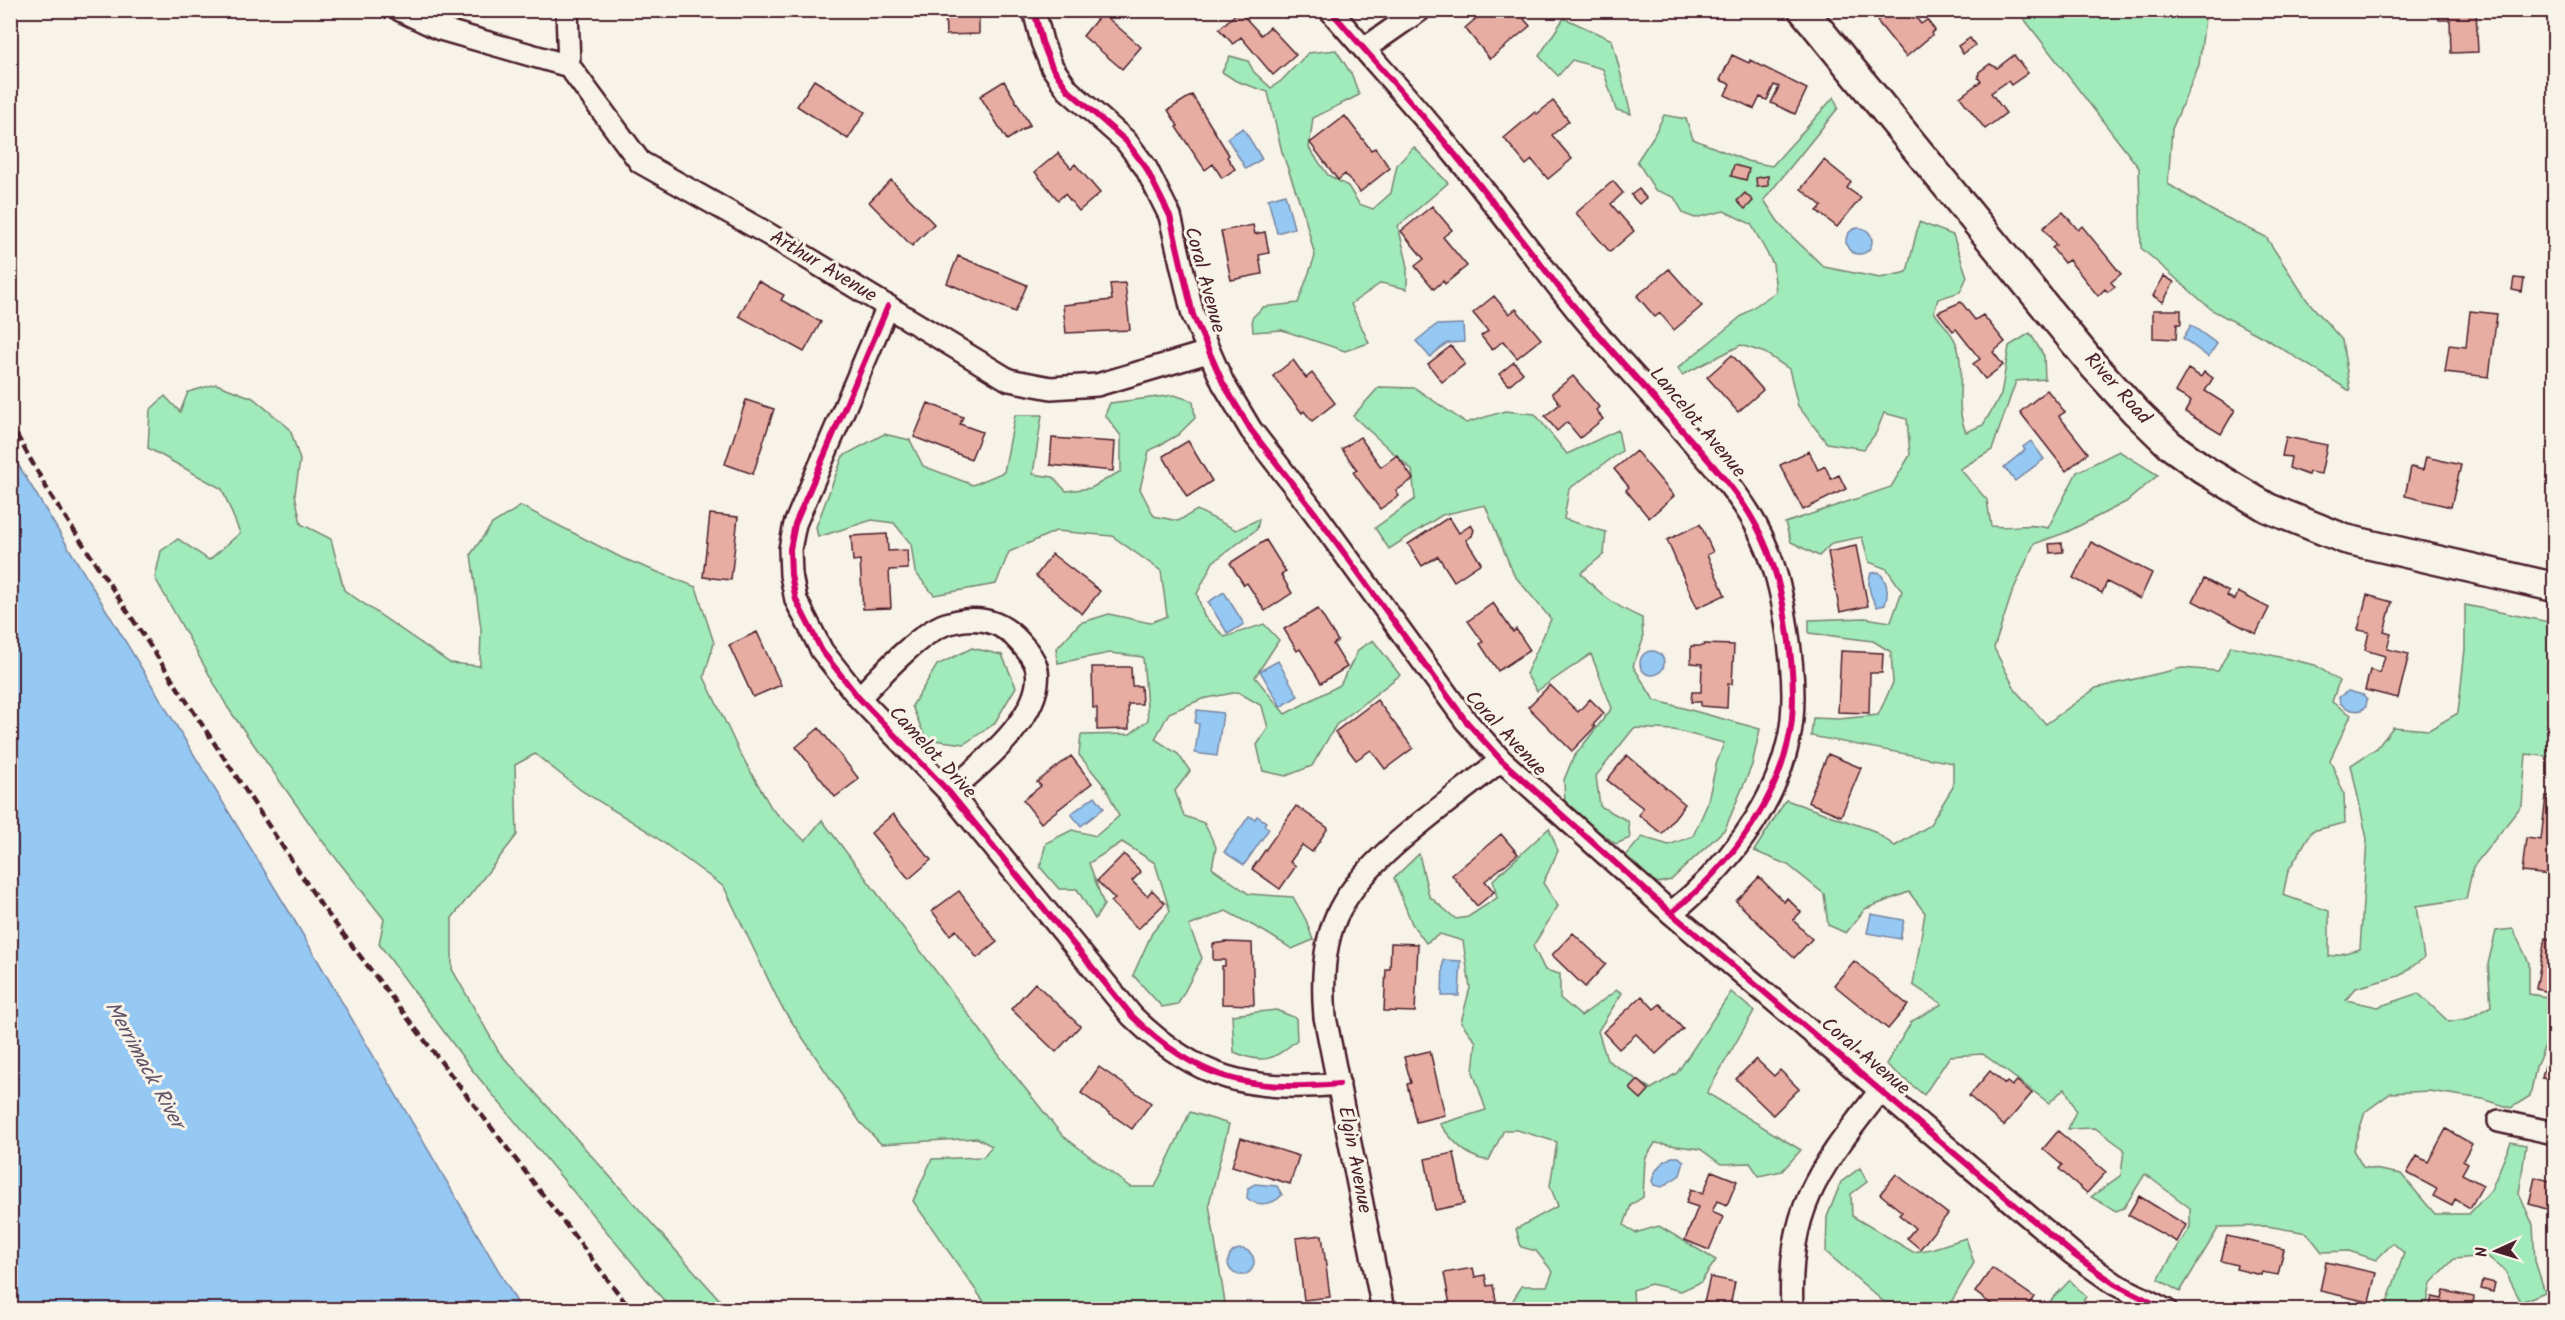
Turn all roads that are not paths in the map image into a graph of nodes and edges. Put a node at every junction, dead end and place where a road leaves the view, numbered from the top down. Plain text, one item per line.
1 (400, 10) edge
2 (567, 10) edge
3 (1035, 10) edge
4 (1330, 10) edge
5 (1420, 10) edge
6 (1803, 10) edge
7 (1364, 49) junction
8 (569, 66) junction
9 (888, 306) junction
10 (1208, 352) junction
11 (2554, 587) edge
12 (859, 698) junction
13 (1501, 760) junction
14 (949, 792) junction
15 (1671, 914) junction
16 (1339, 1084) junction
17 (1880, 1091) junction
18 (2499, 1121) dead end
19 (2554, 1133) edge
20 (1383, 1310) edge
21 (1792, 1310) edge
22 (2166, 1310) edge

1 - 8 street
2 - 8 street
3 - 10 street, Coral Avenue
4 - 7 street, Lancelot Avenue
5 - 7 street
6 - 11 street, River Road
7 - 15 street, Lancelot Avenue
8 - 9 street, Arthur Avenue
9 - 10 street, Arthur Avenue
9 - 12 street, Camelot Drive
10 - 13 street, Coral Avenue
12 - 14 street, Camelot Drive
12 - 14 street
13 - 15 street, Coral Avenue
13 - 16 street, Elgin Avenue
14 - 16 street, Camelot Drive
15 - 17 street, Coral Avenue
16 - 20 street, Elgin Avenue
17 - 21 street
17 - 22 street, Coral Avenue
18 - 19 street

